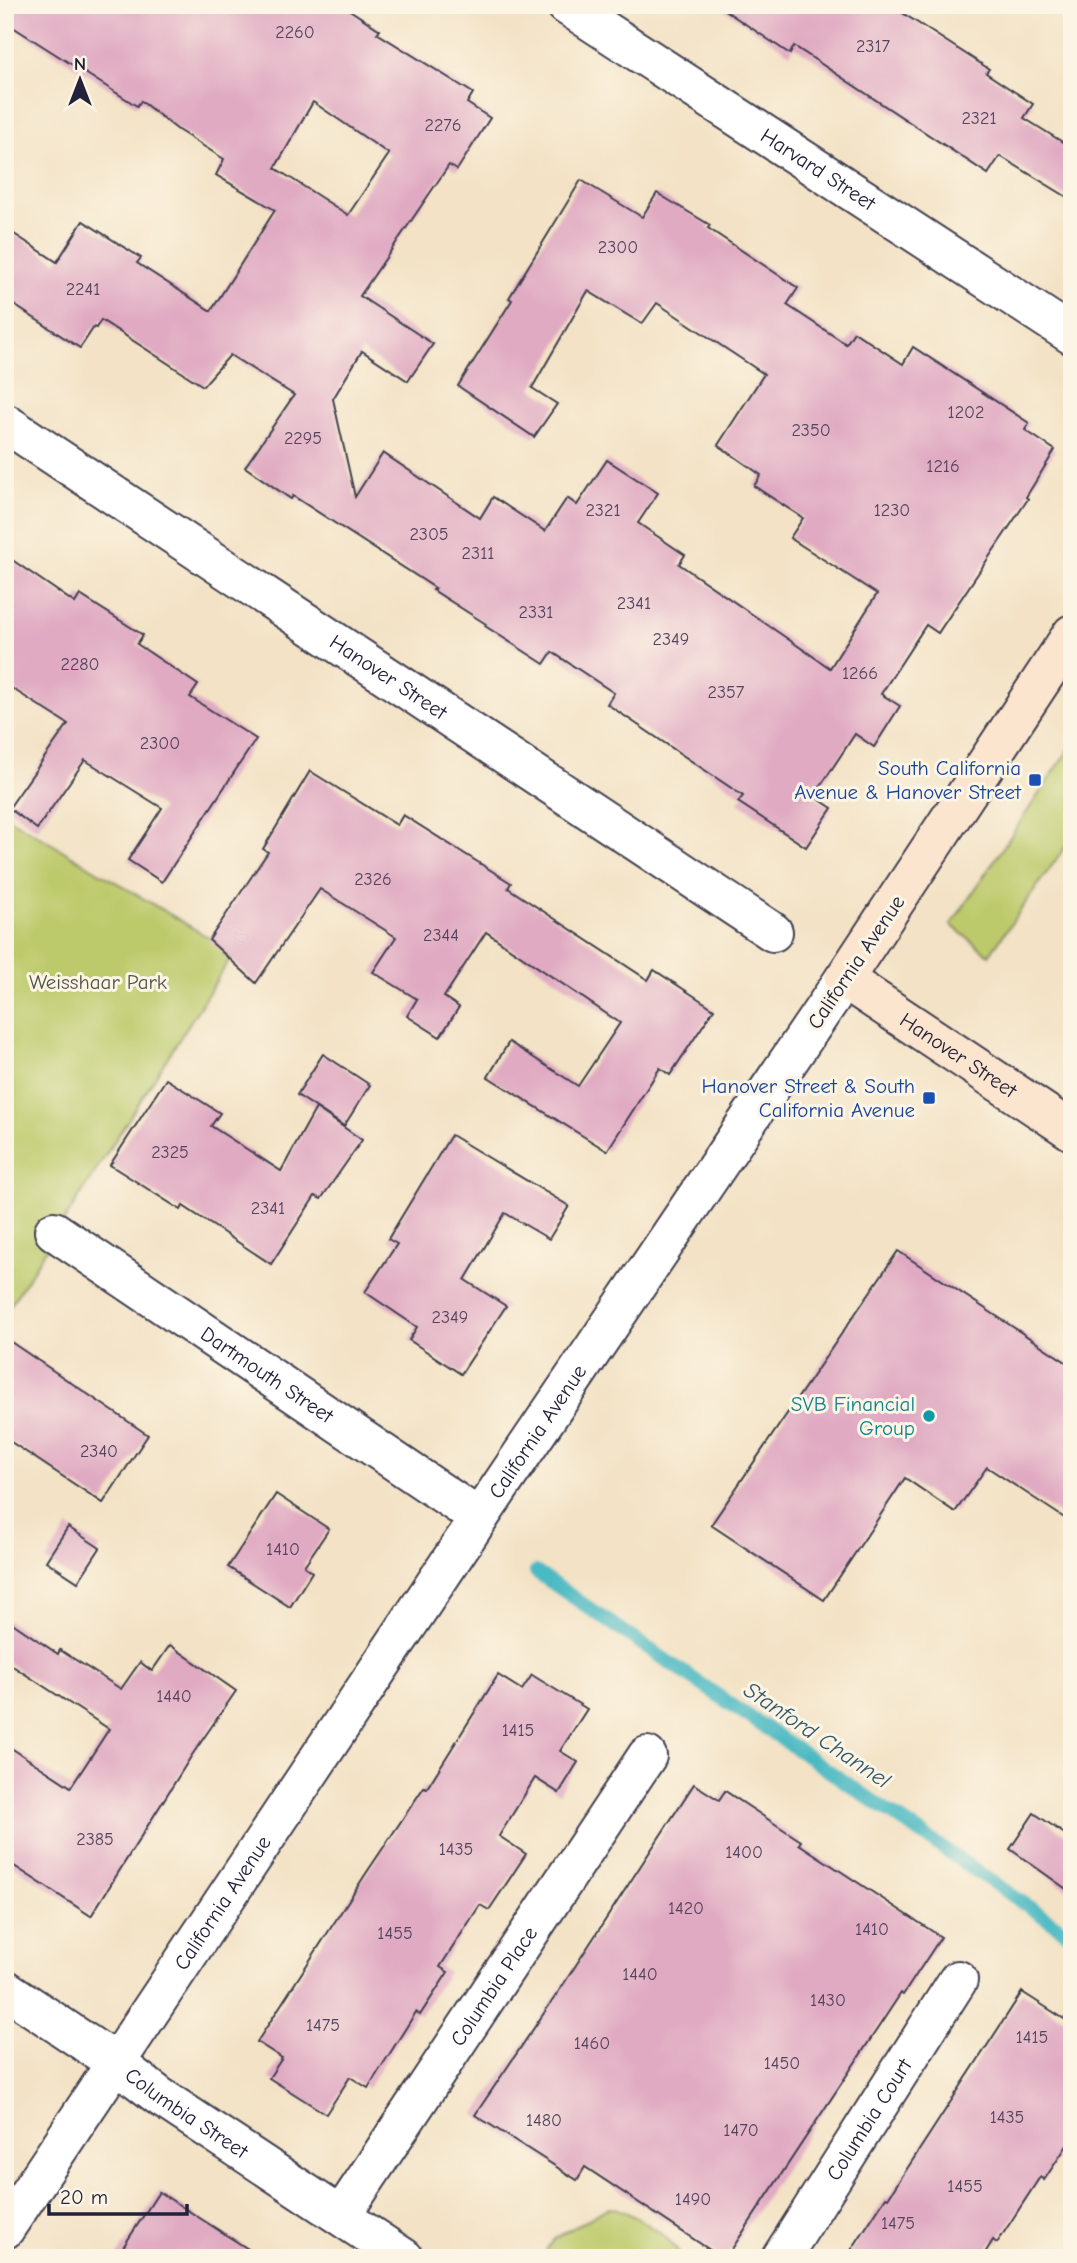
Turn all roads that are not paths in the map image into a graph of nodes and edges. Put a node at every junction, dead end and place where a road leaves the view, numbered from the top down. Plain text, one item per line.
1 (566, 5) edge
2 (1072, 335) edge
3 (5, 423) edge
4 (1072, 634) edge
5 (773, 932) dead end
6 (844, 979) junction
7 (1072, 1131) edge
8 (54, 1231) dead end
9 (479, 1518) junction
10 (646, 1756) dead end
11 (958, 1980) dead end
12 (5, 1989) edge
13 (116, 2063) junction
14 (341, 2216) junction
15 (5, 2229) edge
16 (404, 2258) edge
17 (781, 2258) edge

1 - 2 street, Harvard Street
3 - 5 street, Hanover Street
4 - 6 street, California Avenue
6 - 7 street, Hanover Street
6 - 9 street, California Avenue
8 - 9 street, Dartmouth Street
9 - 13 street, California Avenue
10 - 14 street, Columbia Place
11 - 17 street, Columbia Court
12 - 13 street, Columbia Street
13 - 14 street, Columbia Street
13 - 15 street, California Avenue
14 - 16 street, Columbia Street

